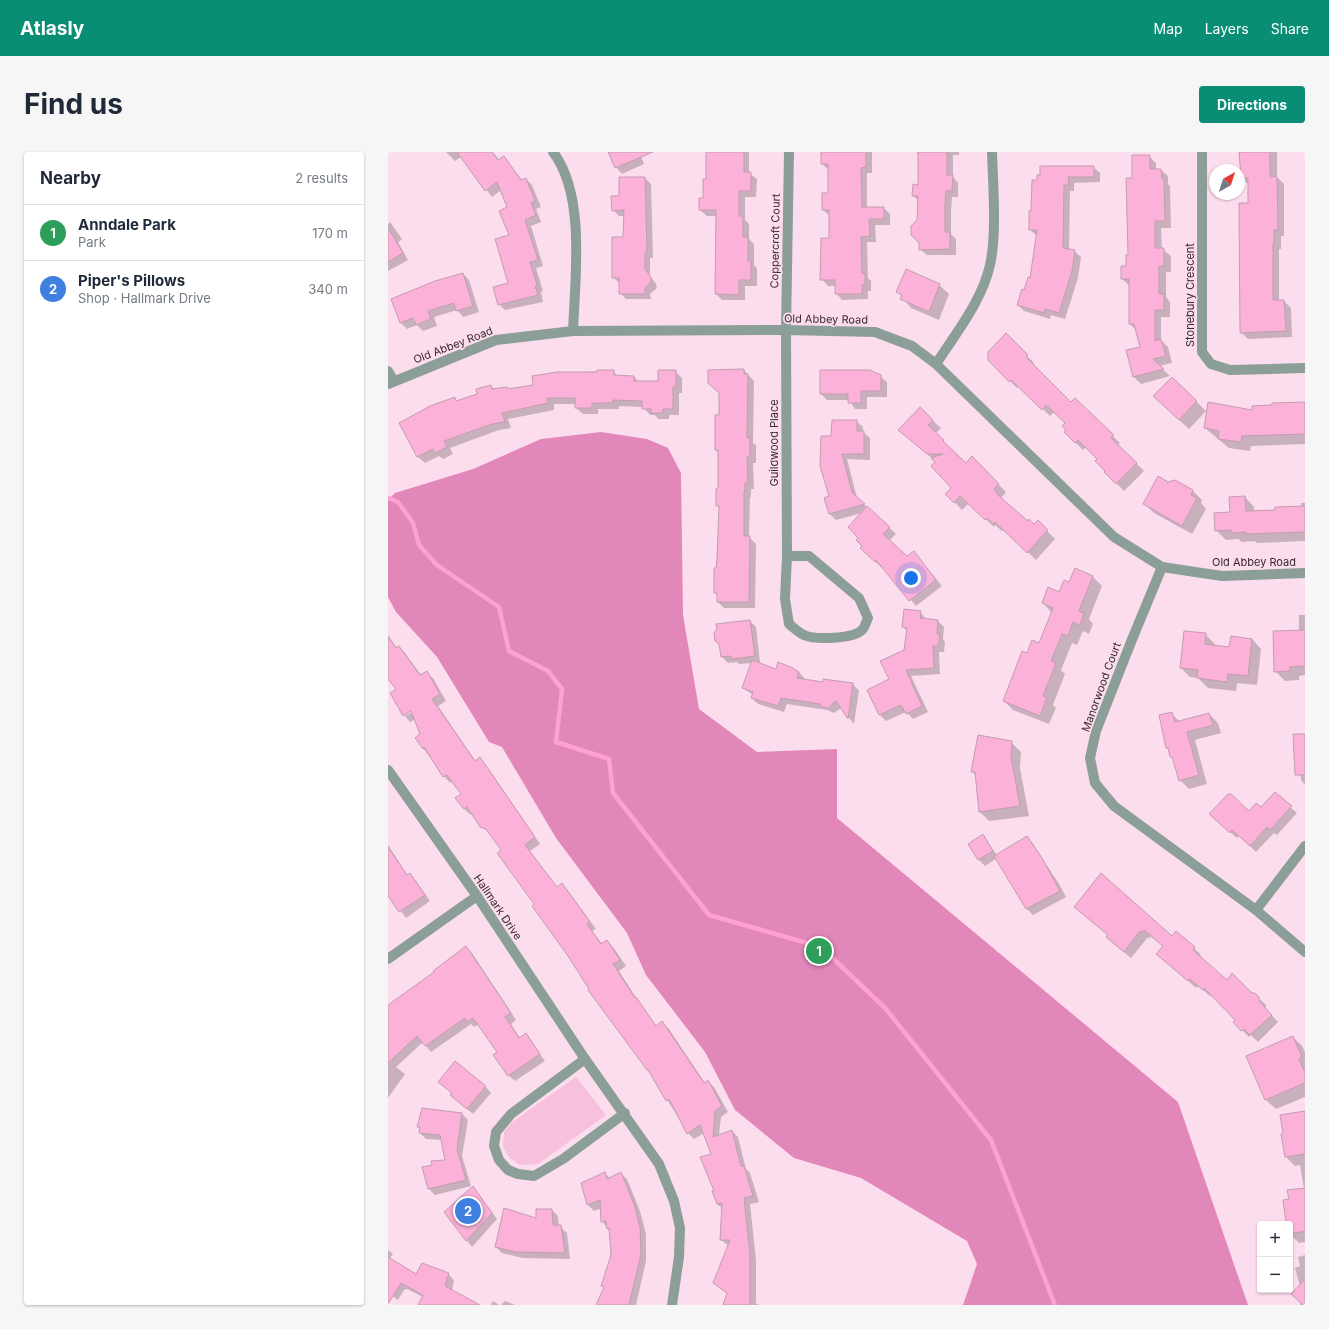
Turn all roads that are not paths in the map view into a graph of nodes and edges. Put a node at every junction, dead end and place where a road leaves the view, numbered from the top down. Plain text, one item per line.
1 (553, 152) edge
2 (788, 152) edge
3 (992, 152) edge
4 (1202, 152) edge
5 (786, 330) junction
6 (573, 331) junction
7 (936, 364) junction
8 (1305, 368) edge
9 (388, 371) edge
10 (391, 382) edge
11 (787, 556) junction
12 (1162, 567) junction
13 (1305, 574) edge
14 (388, 770) edge
15 (1305, 846) edge
16 (477, 896) junction
17 (1256, 910) junction
18 (1305, 952) edge
19 (388, 959) edge
20 (585, 1060) junction
21 (625, 1113) junction
22 (672, 1305) edge

1 - 6 street
2 - 5 street, Coppercroft Court
3 - 7 street
4 - 8 street, Stonebury Crescent
5 - 6 street, Old Abbey Road
5 - 7 street, Old Abbey Road
5 - 11 street, Guildwood Place
6 - 10 street, Old Abbey Road
7 - 12 street, Old Abbey Road
9 - 10 street
11 - 11 street, Guildwood Place
12 - 13 street, Old Abbey Road
12 - 17 street, Manorwood Court
14 - 16 street, Hallmark Drive
15 - 17 street
16 - 19 street
16 - 20 street, Hallmark Drive
17 - 18 street, Manorwood Court
20 - 21 street, Hallmark Drive
20 - 21 street
21 - 22 street, Hallmark Drive

